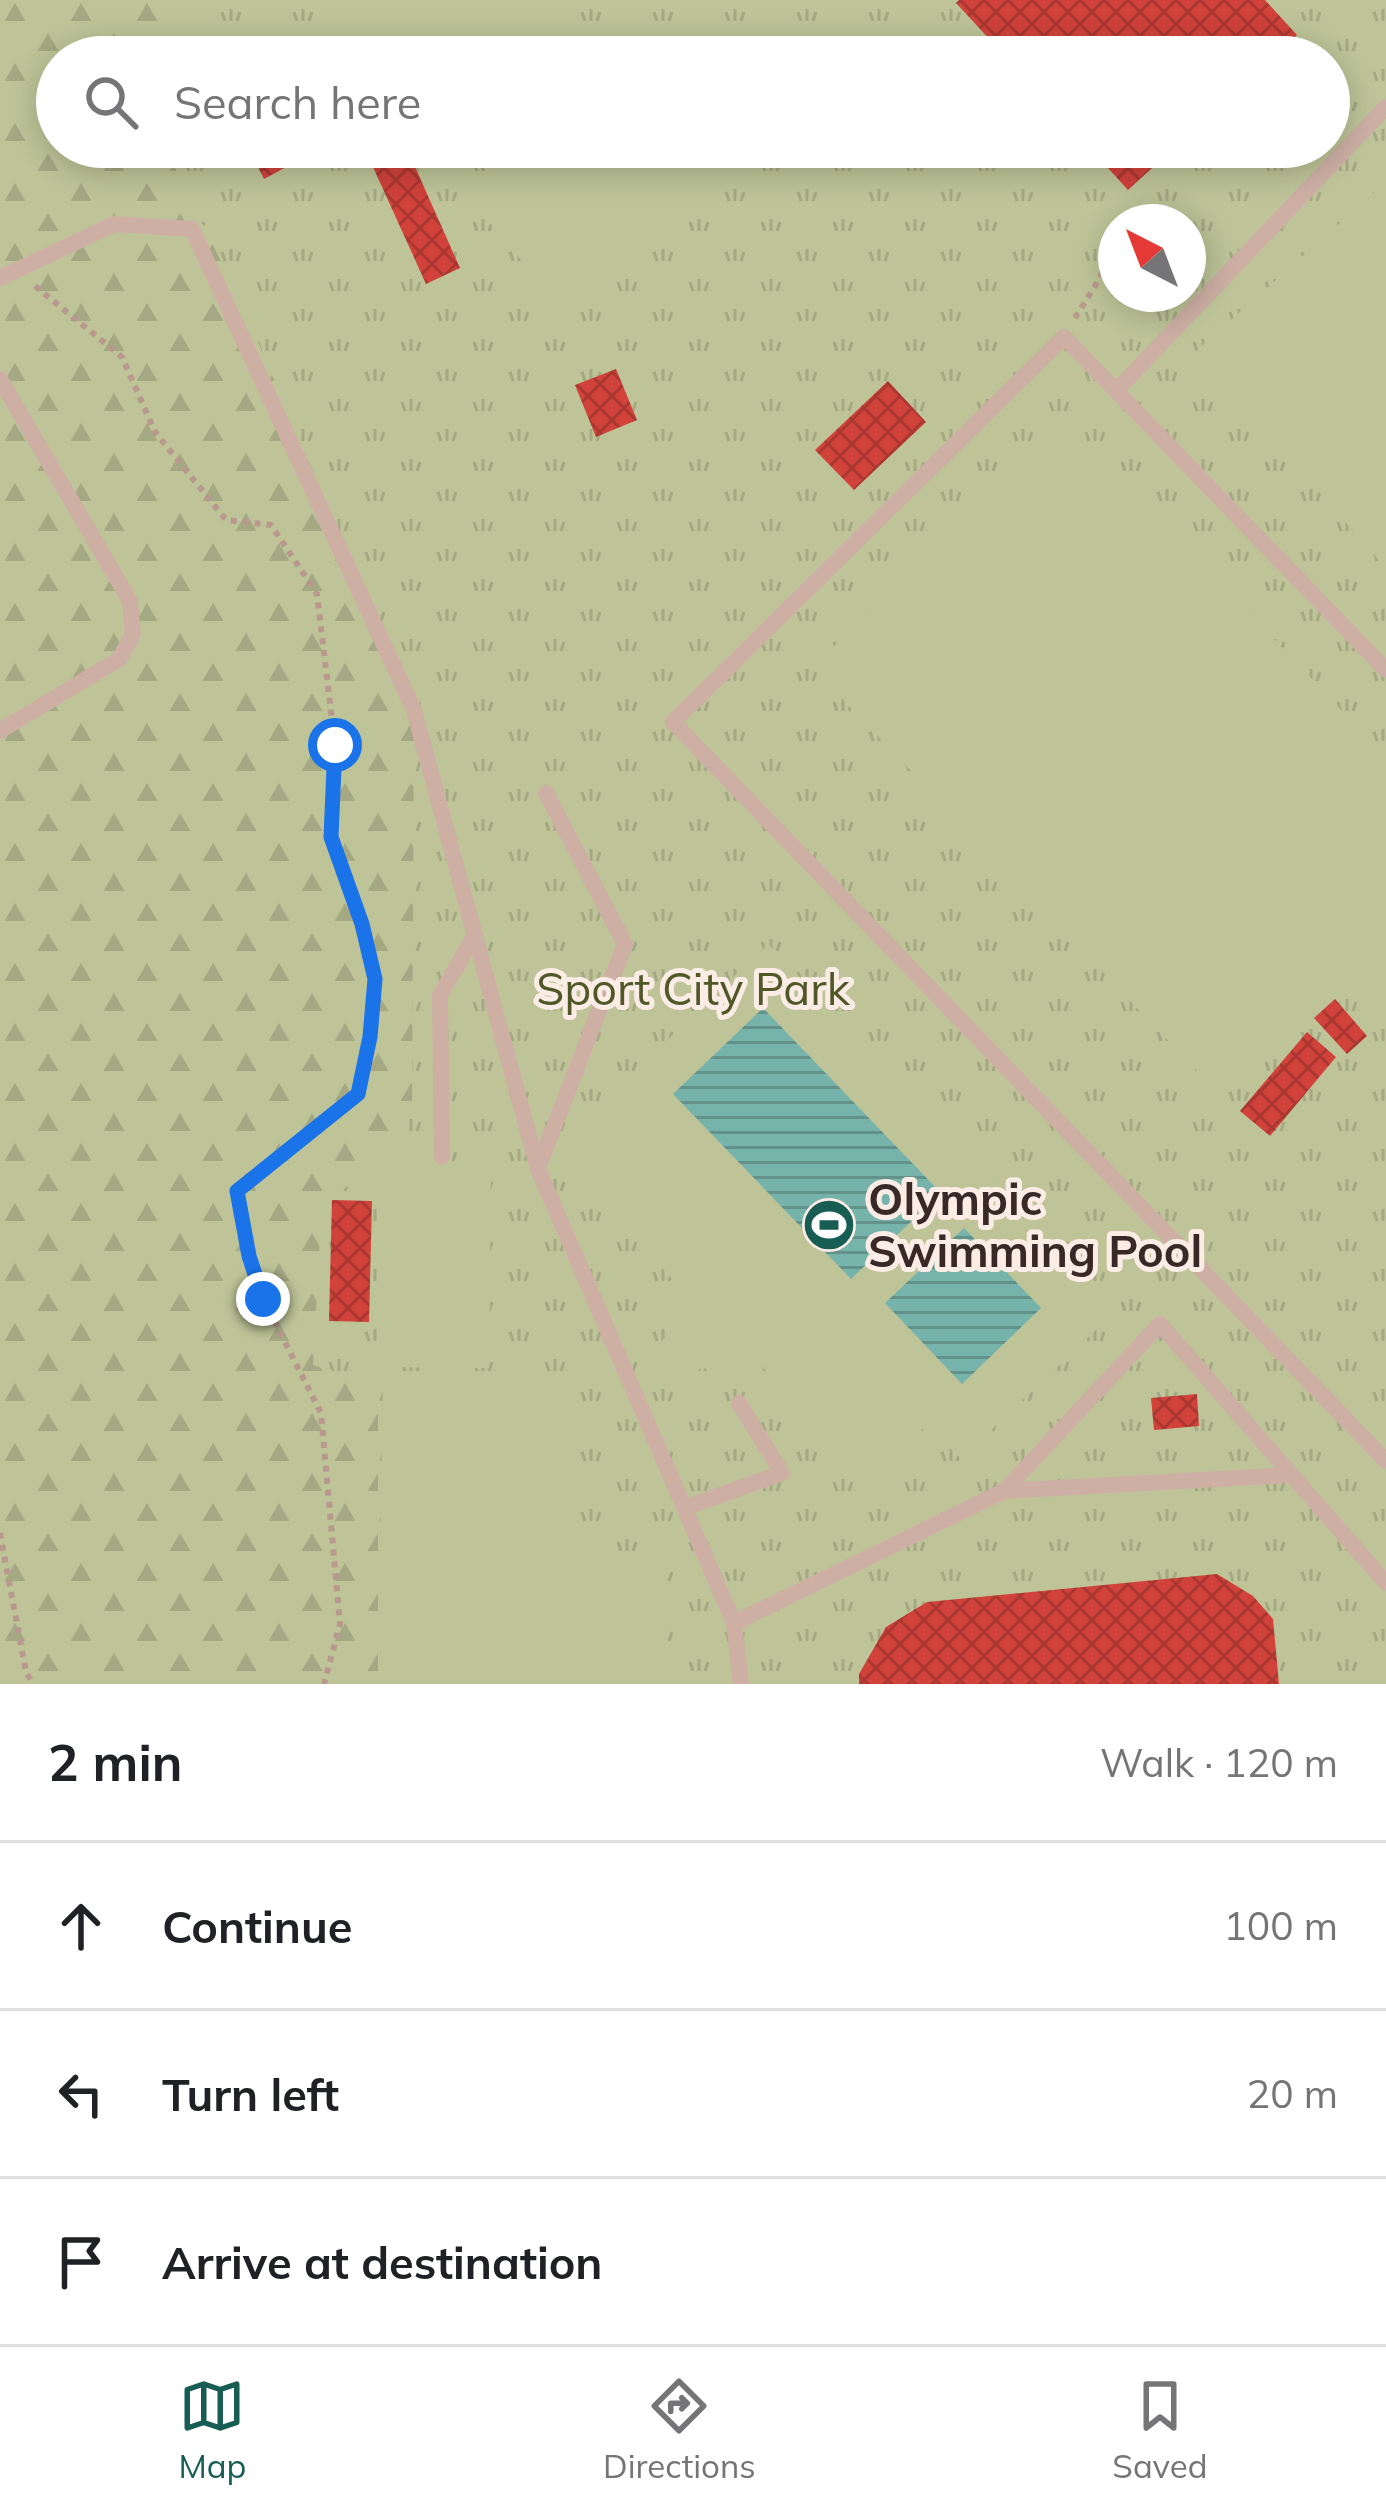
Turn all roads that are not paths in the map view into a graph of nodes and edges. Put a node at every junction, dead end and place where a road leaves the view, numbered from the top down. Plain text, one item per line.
1 (1386, 107) edge
2 (1350, 145) edge
3 (1328, 168) edge
4 (6, 274) edge
5 (0, 379) edge
6 (1116, 391) junction
7 (1386, 670) edge
8 (0, 731) edge
9 (546, 794) dead end
10 (475, 935) junction
11 (442, 1157) dead end
12 (538, 1169) junction
13 (739, 1403) dead end
14 (1386, 1461) edge
15 (1290, 1475) junction
16 (1004, 1491) junction
17 (684, 1508) junction
18 (1386, 1583) edge
19 (734, 1623) junction
20 (741, 1684) edge

1 - 2 lane
3 - 6 lane
4 - 10 lane
5 - 8 lane
6 - 7 lane
6 - 14 lane
9 - 12 lane
10 - 11 lane
10 - 12 lane
12 - 17 lane
13 - 17 lane
15 - 16 lane
15 - 16 lane
15 - 18 lane
16 - 19 lane
17 - 19 lane
19 - 20 lane

